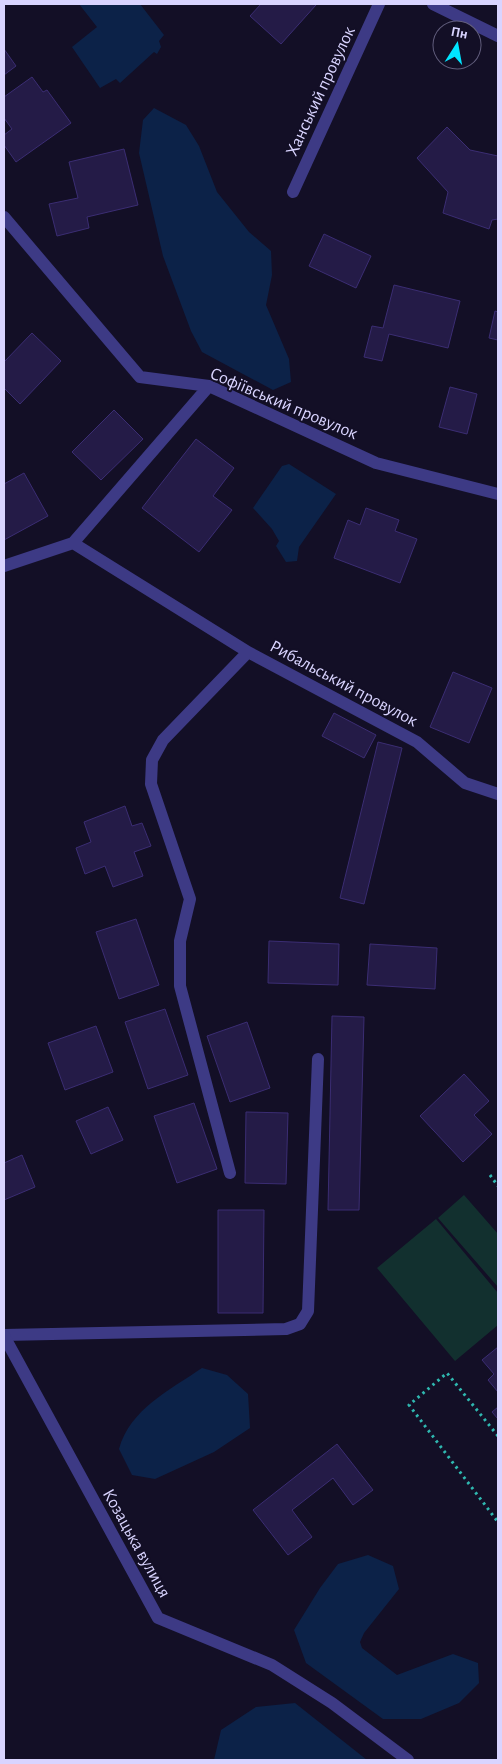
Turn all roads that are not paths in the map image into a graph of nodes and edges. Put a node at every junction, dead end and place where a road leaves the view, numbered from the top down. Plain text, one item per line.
1 (379, 4) edge
2 (433, 4) edge
3 (498, 36) edge
4 (293, 192) dead end
5 (4, 217) edge
6 (209, 386) junction
7 (498, 494) edge
8 (73, 543) junction
9 (4, 566) edge
10 (248, 652) junction
11 (498, 794) edge
12 (318, 1059) dead end
13 (230, 1173) dead end
14 (4, 1336) edge
15 (408, 1760) edge

1 - 4 street, Ханський провулок
2 - 3 street
5 - 6 street, Софіївський провулок
6 - 7 street, Софіївський провулок
6 - 8 street
8 - 9 street
8 - 10 street
10 - 11 street, Рибальський провулок
10 - 13 street, Рибальський провулок
12 - 14 street
14 - 15 street, Козацька вулиця

